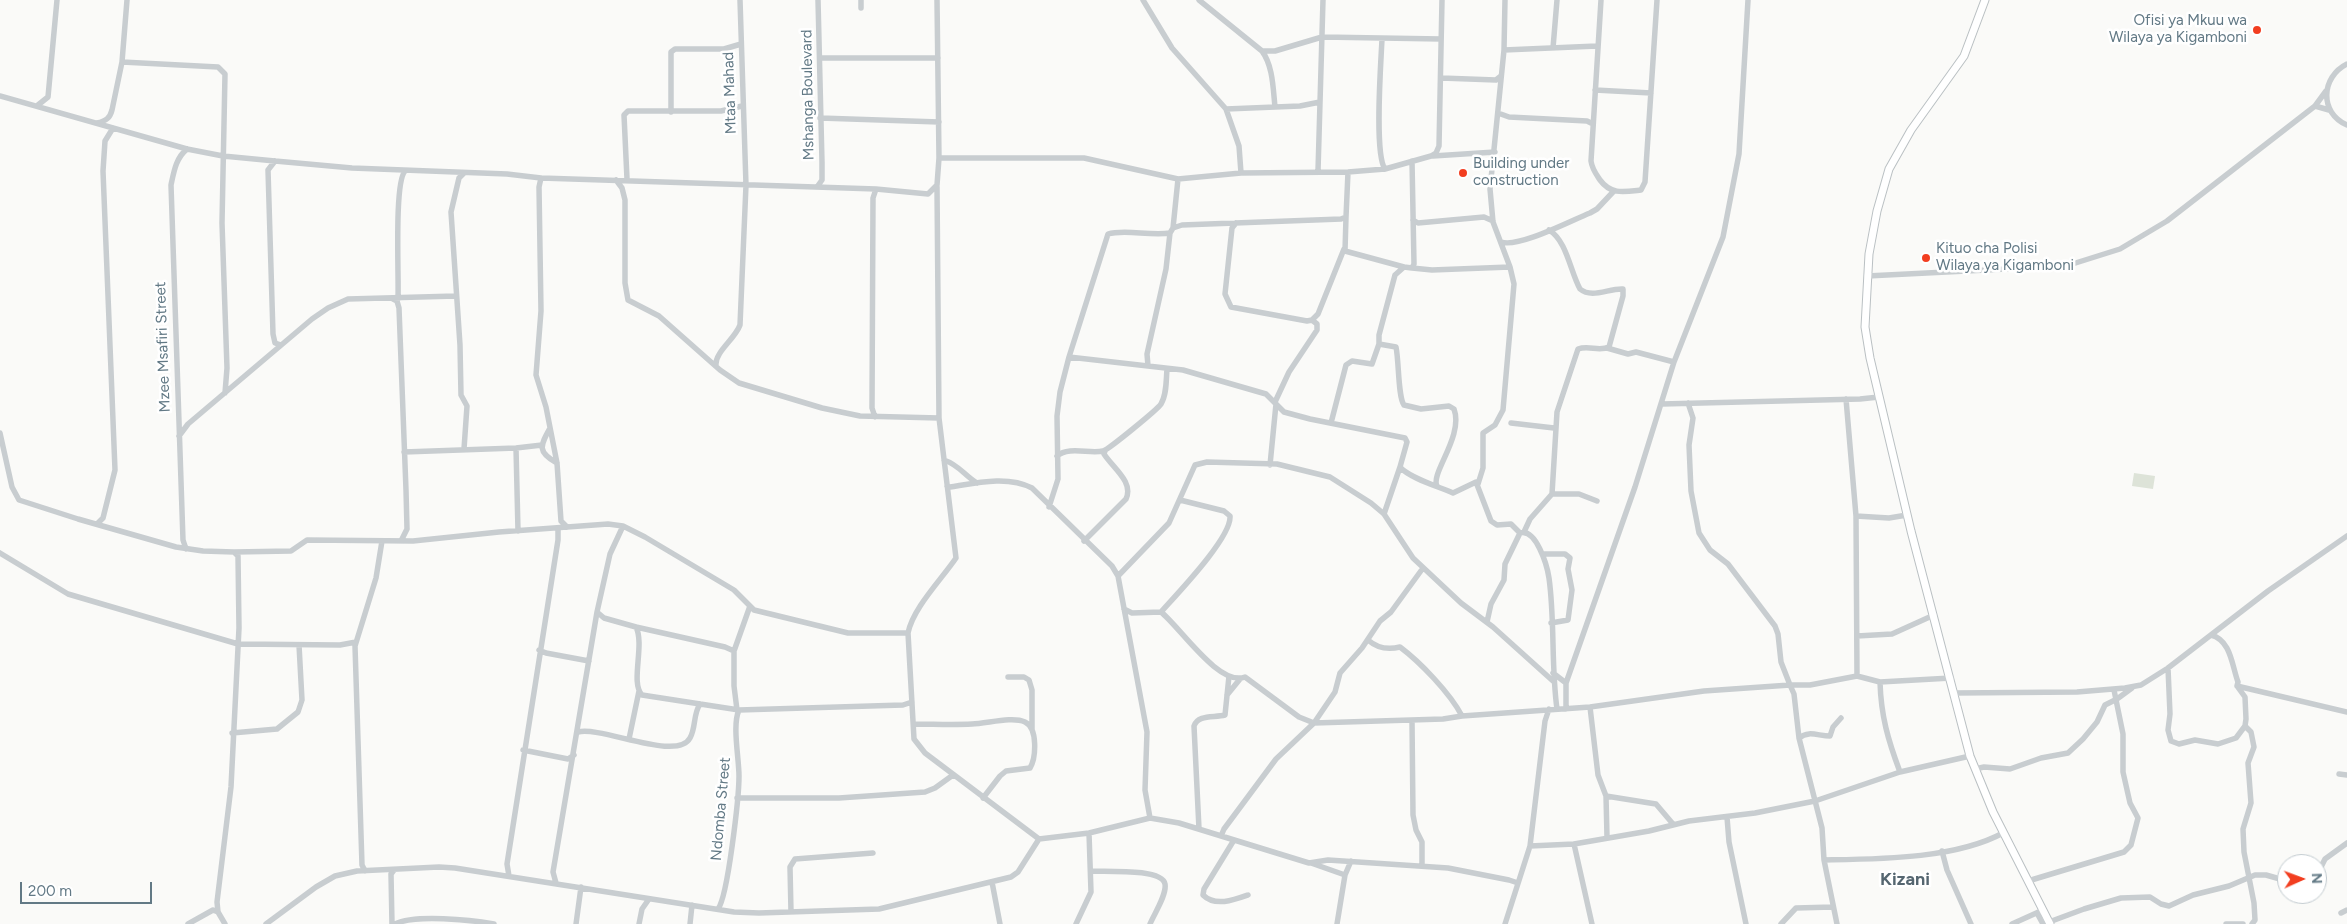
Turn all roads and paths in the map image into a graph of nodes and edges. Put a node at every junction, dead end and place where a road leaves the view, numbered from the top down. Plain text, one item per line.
1 (57, 0) edge
2 (127, 0) edge
3 (740, 0) edge
4 (818, 0) edge
5 (861, 0) edge
6 (937, 0) edge
7 (1143, 0) edge
8 (1199, 0) edge
9 (1323, 0) edge
10 (1442, 0) edge
11 (1506, 0) edge
12 (1557, 0) edge
13 (1601, 0) edge
14 (1657, 0) edge
15 (1748, 0) edge
16 (1985, 0) edge
17 (861, 8) dead end
18 (1322, 37) junction
19 (1382, 39) junction
20 (1441, 39) junction
21 (1315, 40) junction
22 (742, 44) junction
23 (1322, 44) junction
24 (1597, 46) junction
25 (1553, 48) junction
26 (1262, 50) junction
27 (1504, 50) junction
28 (820, 58) junction
29 (938, 58) junction
30 (122, 62) junction
31 (2347, 64) edge
32 (1501, 76) junction
33 (1440, 78) junction
34 (1595, 90) junction
35 (2326, 91) junction
36 (1651, 93) junction
37 (0, 96) edge
38 (48, 97) junction
39 (1320, 102) junction
40 (38, 105) junction
41 (742, 106) junction
42 (2315, 106) junction
43 (1275, 107) junction
44 (54, 109) junction
45 (1226, 109) junction
46 (2329, 110) junction
47 (671, 112) junction
48 (1498, 113) junction
49 (111, 116) junction
50 (820, 118) junction
51 (1594, 121) junction
52 (939, 122) junction
53 (96, 123) junction
54 (2347, 126) edge
55 (114, 128) junction
56 (187, 149) junction
57 (1495, 152) junction
58 (223, 156) junction
59 (1431, 156) junction
60 (939, 158) junction
61 (261, 160) junction
62 (274, 161) junction
63 (1412, 162) junction
64 (1385, 169) junction
65 (268, 170) junction
66 (405, 171) junction
67 (1318, 171) junction
68 (1348, 172) junction
69 (1241, 173) junction
70 (457, 175) junction
71 (1178, 179) junction
72 (616, 180) junction
73 (628, 180) junction
74 (822, 180) junction
75 (540, 181) junction
76 (746, 185) junction
77 (937, 185) junction
78 (1605, 187) junction
79 (622, 188) junction
80 (817, 188) junction
81 (828, 188) junction
82 (876, 189) junction
83 (1613, 192) junction
84 (928, 194) junction
85 (1604, 200) junction
86 (936, 202) junction
87 (1491, 211) junction
88 (1346, 216) junction
89 (1484, 216) junction
90 (1413, 220) junction
91 (1494, 222) junction
92 (1225, 223) junction
93 (1236, 223) junction
94 (1232, 228) junction
95 (1549, 230) junction
96 (1171, 231) junction
97 (1501, 242) junction
98 (1344, 249) junction
99 (1404, 267) junction
100 (1510, 267) junction
101 (1412, 268) junction
102 (1867, 276) junction
103 (456, 296) junction
104 (395, 299) junction
105 (1312, 320) junction
106 (1379, 344) junction
107 (281, 345) junction
108 (1607, 348) junction
109 (1069, 357) junction
110 (1674, 362) junction
111 (716, 365) junction
112 (1148, 366) junction
113 (1167, 370) junction
114 (227, 377) junction
115 (236, 384) junction
116 (225, 394) junction
117 (1878, 396) junction
118 (1846, 399) junction
119 (1276, 403) junction
120 (1688, 403) junction
121 (1662, 404) junction
122 (875, 417) junction
123 (939, 418) junction
124 (1331, 423) junction
125 (1511, 423) dead end
126 (550, 427) junction
127 (1554, 428) junction
128 (0, 433) edge
129 (179, 436) junction
130 (542, 445) junction
131 (516, 448) junction
132 (464, 449) junction
133 (1105, 450) junction
134 (404, 452) junction
135 (1057, 456) junction
136 (944, 460) junction
137 (557, 463) junction
138 (1270, 465) junction
139 (1400, 467) junction
140 (977, 483) junction
141 (1478, 484) junction
142 (947, 486) junction
143 (1437, 486) junction
144 (1552, 494) junction
145 (1180, 500) junction
146 (1597, 501) dead end
147 (1049, 507) junction
148 (1384, 514) junction
149 (1907, 515) junction
150 (1856, 516) junction
151 (103, 518) junction
152 (97, 524) junction
153 (623, 526) junction
154 (108, 527) junction
155 (566, 527) junction
156 (558, 528) junction
157 (407, 529) junction
158 (518, 531) junction
159 (1522, 532) junction
160 (2347, 536) edge
161 (401, 541) junction
162 (413, 541) junction
163 (1084, 541) junction
164 (382, 542) junction
165 (186, 549) junction
166 (234, 552) junction
167 (0, 553) edge
168 (1543, 554) junction
169 (1423, 568) junction
170 (1118, 576) junction
171 (750, 606) junction
172 (1124, 608) junction
173 (597, 612) junction
174 (1162, 612) junction
175 (1934, 615) junction
176 (604, 618) junction
177 (1487, 622) junction
178 (1551, 622) junction
179 (595, 624) junction
180 (636, 627) junction
181 (908, 633) junction
182 (2211, 635) junction
183 (1857, 636) junction
184 (1368, 640) junction
185 (356, 642) junction
186 (238, 644) junction
187 (299, 645) junction
188 (539, 650) junction
189 (734, 651) junction
190 (589, 661) junction
191 (2168, 668) junction
192 (1553, 673) junction
193 (1229, 676) junction
194 (1857, 676) junction
195 (1008, 677) dead end
196 (1951, 678) junction
197 (1240, 679) junction
198 (1553, 681) junction
199 (1880, 682) junction
200 (1566, 683) junction
201 (1790, 685) junction
202 (1799, 685) junction
203 (2237, 686) junction
204 (2132, 688) junction
205 (2114, 690) junction
206 (639, 691) junction
207 (1955, 693) junction
208 (1794, 694) junction
209 (1227, 695) junction
210 (2117, 699) junction
211 (912, 702) junction
212 (700, 704) junction
213 (1590, 707) junction
214 (1557, 709) junction
215 (1566, 709) junction
216 (738, 710) junction
217 (1549, 710) junction
218 (2347, 712) edge
219 (1462, 716) junction
220 (1840, 718) dead end
221 (1412, 721) junction
222 (1314, 723) junction
223 (914, 724) junction
224 (2245, 726) junction
225 (1032, 729) junction
226 (578, 732) junction
227 (232, 733) junction
228 (1799, 738) junction
229 (629, 739) junction
230 (524, 750) junction
231 (574, 755) junction
232 (1970, 756) junction
233 (1975, 769) junction
234 (1900, 772) junction
235 (2339, 774) dead end
236 (953, 775) junction
237 (2347, 775) edge
238 (1606, 796) junction
239 (737, 798) junction
240 (983, 798) junction
241 (1815, 801) junction
242 (1727, 816) junction
243 (1150, 818) junction
244 (1673, 824) junction
245 (1199, 829) junction
246 (1089, 833) junction
247 (2003, 833) junction
248 (1221, 836) junction
249 (1607, 837) junction
250 (1039, 839) junction
251 (1234, 840) junction
252 (2347, 843) edge
253 (1574, 844) junction
254 (1530, 846) junction
255 (1942, 851) junction
256 (873, 853) dead end
257 (2327, 858) edge
258 (1824, 860) junction
259 (1351, 861) junction
260 (1309, 862) junction
261 (1422, 866) junction
262 (394, 870) junction
263 (365, 871) junction
264 (1091, 872) junction
265 (1345, 875) junction
266 (509, 876) junction
267 (2249, 877) junction
268 (2277, 878) edge
269 (2028, 881) junction
270 (992, 882) junction
271 (556, 883) junction
272 (1518, 883) junction
273 (581, 887) junction
274 (1248, 895) dead end
275 (649, 899) junction
276 (217, 902) junction
277 (692, 905) junction
278 (1834, 907) junction
279 (718, 909) junction
280 (208, 911) junction
281 (218, 912) junction
282 (791, 912) junction
283 (2040, 912) junction
284 (2047, 923) edge
285 (188, 924) edge
286 (225, 924) edge
287 (266, 924) edge
288 (394, 924) edge
289 (494, 924) edge
290 (576, 924) edge
291 (639, 924) edge
292 (690, 924) edge
293 (1000, 924) edge
294 (1076, 924) edge
295 (1150, 924) edge
296 (1337, 924) edge
297 (1505, 924) edge
298 (1592, 924) edge
299 (1746, 924) edge
300 (1781, 924) edge
301 (1837, 924) edge
302 (1971, 924) edge
303 (2012, 924) edge
304 (2226, 924) edge
305 (2243, 924) edge
306 (2252, 924) edge

1 - 38 street
2 - 30 street
3 - 22 street, Mtaa Mahad
4 - 28 street, Mshanga Boulevard
5 - 17 street
6 - 29 street
7 - 45 street
8 - 26 street
9 - 18 street
10 - 20 street
11 - 27 street
12 - 25 street
13 - 24 street
14 - 36 street
15 - 110 street
16 - 102 main road
18 - 19 street
18 - 21 street
18 - 23 street
19 - 20 street
19 - 64 street
20 - 33 street
21 - 23 street
21 - 26 street
22 - 41 street, Mtaa Mahad
22 - 47 street
23 - 39 street
24 - 25 street
24 - 34 street
25 - 27 street
26 - 43 street
27 - 32 street
28 - 29 street
28 - 50 street, Mshanga Boulevard
29 - 52 street
30 - 49 street
30 - 58 street
31 - 35 street
32 - 33 street
32 - 48 street
33 - 59 street
34 - 36 street
34 - 51 street
35 - 42 street
35 - 46 street
36 - 83 street
37 - 40 street
38 - 40 street
38 - 44 street
39 - 43 street
39 - 67 street
40 - 44 street
41 - 47 street
41 - 76 street, Mtaa Mahad
42 - 46 street
42 - 102 street
43 - 45 street
44 - 53 street
45 - 69 street
46 - 54 street
47 - 73 street
48 - 51 street
48 - 57 street
49 - 53 street
49 - 55 street
50 - 52 street
50 - 74 street, Mshanga Boulevard
51 - 78 street
52 - 60 street
53 - 55 street
55 - 56 street
55 - 151 street
56 - 58 street
56 - 129 street, Mzee Msafiri Street
57 - 59 street
57 - 87 street
58 - 61 street
58 - 114 street
59 - 63 street
60 - 71 street
60 - 77 street
61 - 62 street
61 - 65 street
62 - 65 street
62 - 66 street
63 - 64 street
63 - 90 street
64 - 68 street
65 - 107 street
66 - 70 street
66 - 104 street
67 - 68 street
67 - 69 street
68 - 88 street
69 - 71 street
70 - 75 street
70 - 103 street
71 - 96 street
72 - 73 street
72 - 75 street
72 - 79 street
73 - 76 street
73 - 79 street
74 - 80 street, Mshanga Boulevard
74 - 81 street
75 - 126 street
76 - 80 street
76 - 111 street, Mtaa Mahad
77 - 84 street
77 - 86 street
78 - 83 street
78 - 85 street
79 - 111 street
80 - 81 street
81 - 82 street
82 - 84 street
82 - 122 street
83 - 85 street
84 - 86 street
85 - 95 street
86 - 123 street
87 - 89 street
87 - 91 street
88 - 93 street
88 - 98 street
89 - 90 street
89 - 91 street
90 - 101 street
91 - 97 street
92 - 93 street
92 - 94 street
92 - 96 street
93 - 94 street
94 - 105 street
95 - 97 street
95 - 108 street
96 - 109 street
96 - 112 street
97 - 100 street
98 - 99 street
98 - 105 street
99 - 101 street
99 - 106 street
100 - 101 street
100 - 141 street
102 - 117 main road
103 - 104 street
103 - 132 street
104 - 107 street
104 - 134 street
105 - 119 street
106 - 124 street
106 - 143 street
107 - 115 street
108 - 110 street
108 - 127 street
109 - 112 street
109 - 135 street
110 - 121 street
111 - 122 street
112 - 113 street
113 - 119 street
113 - 133 street
114 - 115 street
114 - 116 street
115 - 116 street
116 - 129 street
117 - 118 street
117 - 149 main road
118 - 120 street
118 - 150 street
119 - 124 street
119 - 138 street
120 - 121 street
120 - 201 street
121 - 200 street
122 - 123 street
123 - 136 street
124 - 139 street
125 - 127 street
126 - 130 street
126 - 137 street
127 - 144 street
128 - 152 street
129 - 165 street, Mzee Msafiri Street
130 - 131 street
130 - 137 street
131 - 132 street
131 - 158 street
132 - 134 street
133 - 135 street
133 - 163 street
134 - 157 street
135 - 147 street
136 - 140 street
136 - 142 street
137 - 155 street
138 - 145 street
138 - 148 street
139 - 143 street
139 - 148 street
140 - 142 street
140 - 147 street
141 - 143 street
141 - 159 street
142 - 181 street
144 - 146 street
144 - 159 street
145 - 170 street
145 - 174 street
147 - 163 street
148 - 169 street
149 - 150 street
149 - 175 main road
150 - 183 street
151 - 152 street
151 - 154 street
152 - 154 street
153 - 155 street
153 - 171 street
153 - 173 street
154 - 165 street
155 - 156 street
156 - 158 street
156 - 188 street
157 - 161 street
157 - 162 street
158 - 162 street
159 - 168 street
159 - 177 street
160 - 182 street
161 - 162 street
161 - 164 street
163 - 170 street
164 - 166 street
164 - 185 street
165 - 166 street
166 - 186 street
167 - 186 street
168 - 178 street
168 - 178 street
169 - 177 street
169 - 184 street
170 - 172 street
171 - 181 street
171 - 189 street, Ndomba Street
172 - 174 street
172 - 243 street
173 - 176 street
173 - 179 street
174 - 193 street
175 - 183 street
175 - 196 main road
176 - 179 street
176 - 180 street
177 - 198 street
178 - 192 street
179 - 190 street
180 - 189 street
180 - 206 street
181 - 211 street
182 - 191 street
182 - 203 street
183 - 194 street
184 - 219 street
184 - 222 street
185 - 187 street
185 - 263 street
186 - 187 street
186 - 227 street
187 - 227 street
188 - 190 street
188 - 230 street
189 - 216 street, Ndomba Street
190 - 226 street
191 - 204 street
191 - 224 street
192 - 198 street
192 - 200 street
193 - 197 street
193 - 209 street
194 - 199 street
194 - 202 street
195 - 225 street
196 - 199 street
196 - 207 main road
197 - 209 street
197 - 222 street
198 - 214 street
199 - 234 street
200 - 215 street
201 - 202 street
201 - 208 street
201 - 213 street
202 - 208 street
203 - 218 street
203 - 224 street
204 - 205 street
204 - 210 street
205 - 207 street
205 - 210 street
206 - 212 street
206 - 229 street
207 - 232 main road
208 - 228 street
209 - 245 street
210 - 233 street
210 - 269 street
211 - 216 street
211 - 223 street
212 - 216 street
212 - 229 street
213 - 215 street
213 - 238 street
214 - 215 street
214 - 217 street
216 - 239 street, Ndomba Street
217 - 219 street
217 - 254 street
219 - 221 street
220 - 228 street
221 - 222 street
221 - 261 street
222 - 248 street
223 - 225 street
223 - 236 street
224 - 267 street
225 - 240 street
226 - 229 street
226 - 231 street
227 - 276 street
228 - 241 street
230 - 231 street
230 - 266 street
231 - 271 street
232 - 233 main road
232 - 234 street
233 - 247 main road
234 - 241 street
235 - 237 street
236 - 239 street
236 - 240 street
238 - 244 street
238 - 249 street
239 - 279 street, Ndomba Street
240 - 250 street
241 - 242 street
241 - 258 street
242 - 244 street
242 - 299 street
243 - 245 street
243 - 246 street
244 - 249 street
245 - 248 street
246 - 250 street
246 - 264 street
247 - 255 street
247 - 269 main road
248 - 251 street
249 - 253 street
250 - 270 street
251 - 260 street
251 - 274 street
252 - 257 street
253 - 254 street
253 - 298 street
254 - 272 street
255 - 258 street
255 - 302 street
256 - 282 street
258 - 278 street
259 - 260 street
259 - 261 street
259 - 265 street
260 - 265 street
261 - 272 street
262 - 263 street
262 - 266 street
262 - 288 street
263 - 287 street
264 - 294 street
264 - 295 street
265 - 296 street
266 - 271 street
267 - 268 street
267 - 284 street
267 - 306 street
269 - 283 main road
270 - 282 street
270 - 293 street
271 - 273 street
272 - 297 street
273 - 275 street
273 - 290 street
275 - 277 street
275 - 291 street
276 - 280 street
276 - 281 street
277 - 279 street
277 - 292 street
278 - 300 street
278 - 301 street
279 - 282 street
280 - 281 street
280 - 285 street
281 - 286 street
283 - 284 main road
283 - 303 street
288 - 289 street
304 - 305 street

